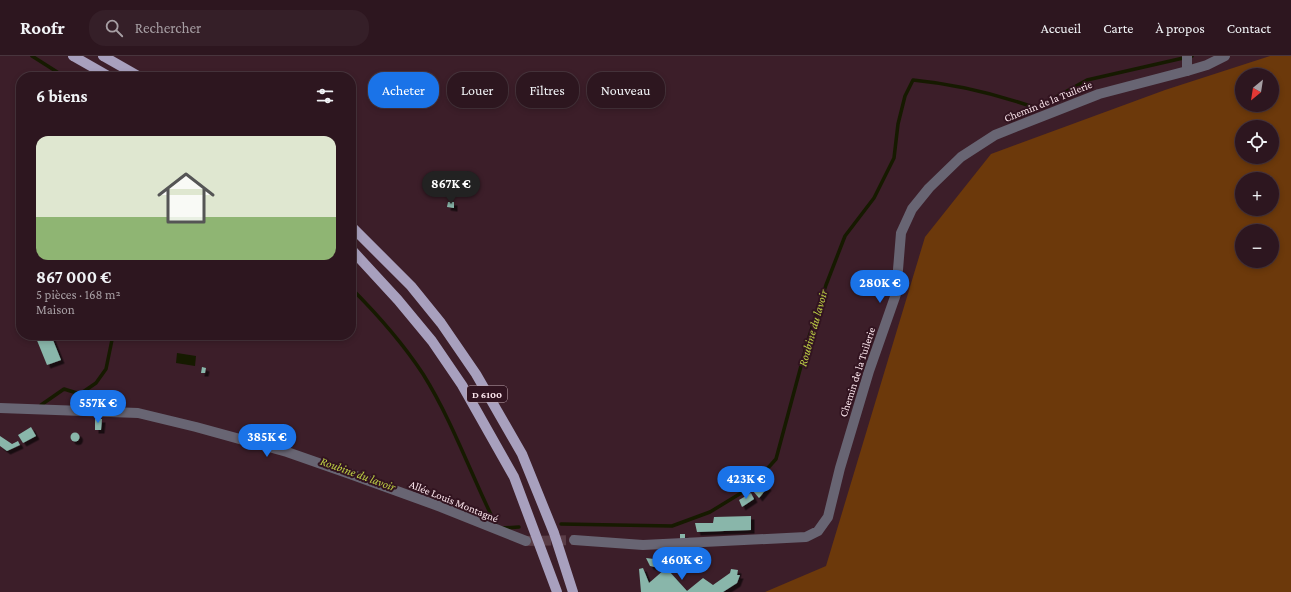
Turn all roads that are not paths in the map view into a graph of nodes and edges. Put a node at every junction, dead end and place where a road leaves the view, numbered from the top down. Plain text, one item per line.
1 (73, 56) edge
2 (103, 56) edge
3 (1225, 56) edge
4 (1187, 64) edge
5 (101, 72) edge
6 (131, 72) edge
7 (356, 231) edge
8 (356, 254) edge
9 (0, 408) edge
10 (574, 540) tunnel mouth
11 (526, 541) tunnel mouth
12 (557, 592) edge
13 (573, 592) edge

1 - 5 main road
2 - 6 main road
3 - 4 street, Chemin de la Tuilerie
4 - 10 street, Chemin de la Tuilerie
7 - 13 main road, D 6100
8 - 12 main road, D 6100
9 - 11 street, Allée Louis Montagné

